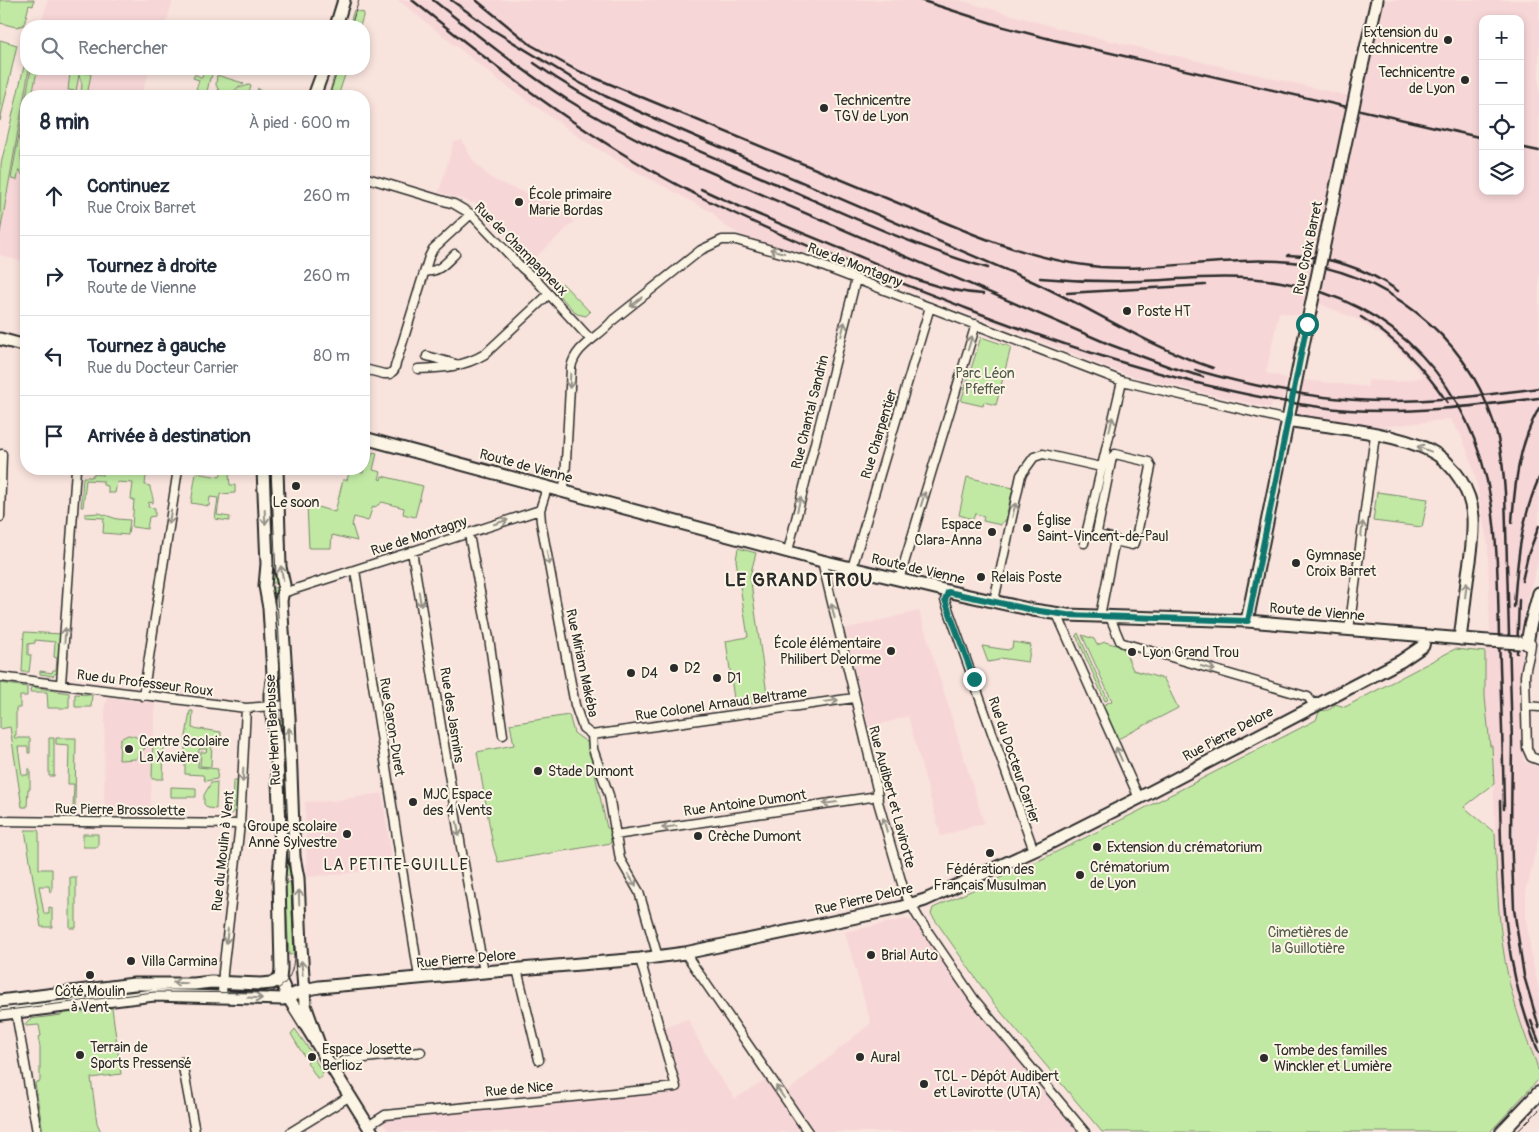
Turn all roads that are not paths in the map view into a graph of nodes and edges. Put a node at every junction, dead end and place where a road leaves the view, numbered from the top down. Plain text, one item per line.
1 (344, 0) edge
2 (1377, 0) edge
3 (338, 20) edge
4 (322, 75) edge
5 (318, 90) edge
6 (370, 178) edge
7 (471, 214) junction
8 (455, 254) dead end
9 (425, 273) junction
10 (856, 278) junction
11 (549, 294) junction
12 (930, 307) junction
13 (976, 324) junction
14 (0, 339) edge
15 (591, 340) junction
16 (20, 344) edge
17 (427, 356) dead end
18 (460, 365) junction
19 (418, 369) dead end
20 (370, 370) edge
21 (1122, 381) junction
22 (1287, 420) junction
23 (1375, 435) junction
24 (370, 440) edge
25 (2, 454) dead end
26 (1101, 467) junction
27 (76, 475) edge
28 (177, 475) edge
29 (263, 475) edge
30 (277, 475) edge
31 (547, 488) junction
32 (563, 492) junction
33 (540, 510) junction
34 (0, 517) edge
35 (470, 540) dead end
36 (1115, 541) junction
37 (1084, 543) dead end
38 (412, 551) junction
39 (788, 551) junction
40 (822, 561) junction
41 (852, 568) junction
42 (355, 570) junction
43 (899, 580) junction
44 (948, 592) junction
45 (283, 593) junction
46 (1539, 593) edge
47 (994, 602) junction
48 (1057, 614) junction
49 (1105, 616) junction
50 (1248, 621) junction
51 (1349, 630) junction
52 (1425, 636) junction
53 (1460, 639) junction
54 (1529, 644) edge
55 (0, 677) edge
56 (61, 684) junction
57 (142, 696) junction
58 (854, 698) junction
59 (1322, 702) junction
60 (288, 705) junction
61 (270, 706) junction
62 (1527, 706) junction
63 (1539, 707) edge
64 (246, 708) junction
65 (503, 735) dead end
66 (592, 735) junction
67 (1539, 760) edge
68 (878, 796) junction
69 (1139, 798) junction
70 (0, 821) edge
71 (240, 824) junction
72 (615, 835) junction
73 (1034, 851) junction
74 (910, 904) junction
75 (684, 953) junction
76 (658, 957) junction
77 (640, 960) junction
78 (517, 970) junction
79 (484, 972) junction
80 (419, 978) junction
81 (280, 979) junction
82 (222, 982) junction
83 (304, 990) junction
84 (222, 996) junction
85 (288, 997) junction
86 (14, 999) junction
87 (0, 1001) edge
88 (16, 1013) junction
89 (0, 1014) edge
90 (320, 1047) junction
91 (421, 1052) dead end
92 (539, 1060) dead end
93 (182, 1062) dead end
94 (332, 1066) junction
95 (350, 1096) junction
96 (1537, 1096) edge
97 (370, 1129) edge
98 (37, 1132) edge
99 (194, 1132) edge
100 (291, 1132) edge
101 (808, 1132) edge
102 (1085, 1132) edge
103 (1502, 1132) edge

1 - 3 street
2 - 22 street, Rue Croix Barret, bridge
4 - 5 street
6 - 7 street, Rue de Champagneux
7 - 9 street
7 - 11 street, Rue de Champagneux
8 - 9 street
9 - 20 street
10 - 12 street, Rue de Montagny
10 -> 15 street, Rue de Montagny
39 -> 10 street, Rue Chantal Sandrin
11 - 15 street, Rue de Champagneux
11 - 18 street
12 - 13 street, Rue de Montagny
12 - 41 street, Rue Charpentier
13 - 21 street, Rue de Montagny
43 -> 13 street
14 - 16 street
15 -> 32 street, Rue de Montagny
17 - 18 street
18 - 19 street
21 - 22 street, Rue de Montagny
26 -> 21 street
22 - 23 street
22 - 50 street, Rue Croix Barret
51 -> 23 street
53 -> 23 street
24 - 31 street, Route de Vienne
25 - 34 street
26 - 37 street
47 -> 26 street
56 -> 27 street
28 -> 57 street
29 -> 61 street, Rue Henri Barbusse
45 -> 30 street, Rue Henri Barbusse
31 - 32 street, Route de Vienne
31 - 33 street
32 - 39 street, Route de Vienne
38 -> 33 street, Rue de Montagny
33 -> 66 street, Rue Miriam Makéba
35 - 65 street
36 - 36 street
36 - 49 street
38 - 42 street, Rue de Montagny
38 -> 79 street, Rue des Jasmins
39 - 40 street, Route de Vienne
40 - 41 street, Route de Vienne
58 -> 40 street, Rue Audibert et Lavirotte
41 - 43 street, Route de Vienne
42 - 45 street, Rue de Montagny
42 - 80 street, Rue Garon-Duret
43 - 44 street, Route de Vienne
44 - 47 street, Route de Vienne
44 - 73 street, Rue du Docteur Carrier
45 - 60 street, Rue Henri Barbusse
46 - 54 street
47 - 48 street, Route de Vienne
48 - 49 street, Route de Vienne
69 -> 48 street
49 - 50 street, Route de Vienne
49 -> 59 street
50 - 51 street, Route de Vienne
51 - 52 street, Route de Vienne
52 - 53 street, Route de Vienne
52 - 59 street, Rue Pierre Delore
53 - 54 street, Route de Vienne, bridge
54 - 62 street
55 - 56 street, Rue du Professeur Roux
56 - 57 street, Rue du Professeur Roux
57 - 64 street, Rue du Professeur Roux
66 -> 58 street, Rue Colonel Arnaud Beltrame
58 - 68 street, Rue Audibert et Lavirotte
59 - 69 street, Rue Pierre Delore
60 - 61 street, Rue du Professeur Roux
83 -> 60 street, Rue Henri Barbusse
61 - 64 street, Rue du Professeur Roux
61 - 81 street, Rue Henri Barbusse
62 - 63 street
62 - 67 street
64 -> 71 street, Rue du Moulin à Vent
66 - 72 street, Rue Miriam Makéba
68 -> 72 street, Rue Antoine Dumont
74 -> 68 street, Rue Audibert et Lavirotte
69 - 73 street, Rue Pierre Delore
70 - 71 street, Rue Pierre Brossolette
71 -> 82 street, Rue du Moulin à Vent
72 -> 76 street, Rue Miriam Makéba
73 - 74 street, Rue Pierre Delore
74 - 75 street, Rue Pierre Delore
74 - 102 street, Rue Audibert et Lavirotte
75 - 76 street, Rue Pierre Delore
101 -> 75 street
76 - 77 street, Rue Pierre Delore
77 - 78 street, Rue Pierre Delore
77 - 97 street, Rue de Nice
78 - 79 street, Rue Pierre Delore
78 - 92 street
79 - 80 street, Rue Pierre Delore
80 - 83 street, Rue Pierre Delore
81 - 82 street
81 - 83 street
81 - 85 street
82 - 84 street, Rue du Moulin à Vent
82 -> 86 street
83 - 85 street
83 - 90 street, Rue Henri Barbusse
84 -> 85 street
84 - 88 street
85 - 90 street
86 - 87 street
86 - 88 street
88 - 89 street
88 - 98 street
90 - 94 street
91 - 94 street
93 - 99 street
94 - 95 street
95 - 97 street
95 - 100 street
96 - 103 main road

